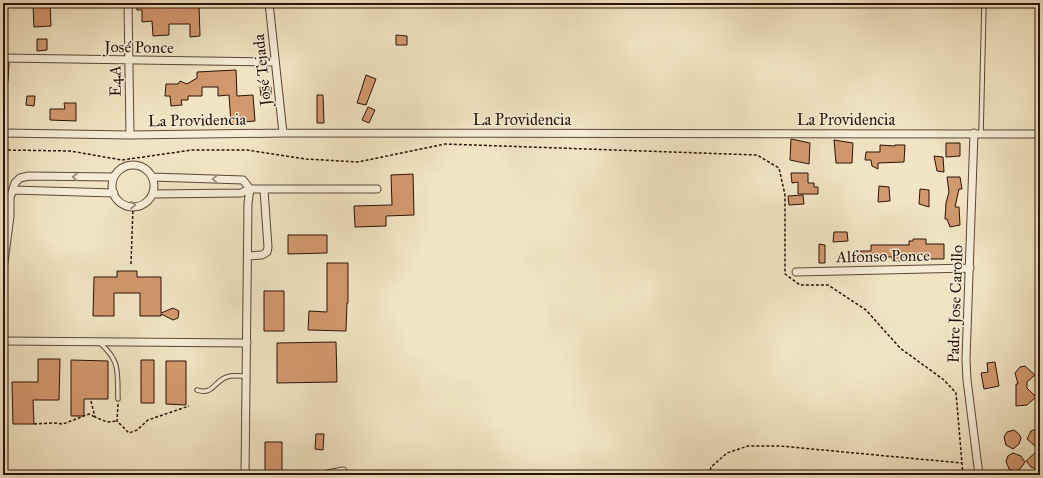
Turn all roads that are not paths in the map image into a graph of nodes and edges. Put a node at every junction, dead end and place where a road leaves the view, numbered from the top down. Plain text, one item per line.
1 (128, 3) edge
2 (269, 3) edge
3 (984, 3) edge
4 (3, 58) edge
5 (129, 61) junction
6 (275, 62) junction
7 (3, 133) edge
8 (283, 133) junction
9 (978, 133) junction
10 (1040, 134) edge
11 (130, 135) junction
12 (114, 177) junction
13 (152, 177) junction
14 (250, 189) junction
15 (377, 189) dead end
16 (13, 190) junction
17 (264, 190) junction
18 (114, 193) junction
19 (152, 194) junction
20 (248, 256) junction
21 (970, 268) junction
22 (3, 270) edge
23 (796, 272) dead end
24 (3, 341) edge
25 (99, 342) junction
26 (247, 343) junction
27 (247, 376) junction
28 (197, 390) dead end
29 (118, 399) road end
30 (343, 471) dead end
31 (245, 475) edge
32 (322, 475) edge
33 (979, 475) edge

1 - 5 street, E4A
2 - 6 street, José Tejada
3 - 9 lane
4 - 5 street, José Ponce
5 - 6 street, José Ponce
5 - 11 street, E4A
6 - 8 street, José Tejada
7 - 11 street, La Providencia
8 - 9 street, La Providencia
8 - 11 street, La Providencia
9 - 10 street, La Providencia
9 - 21 street, Padre Jose Carollo
12 - 13 street
12 -> 16 street
12 - 18 street
14 -> 13 street
13 - 19 street
14 - 17 street
14 - 19 street
14 - 20 street
15 - 17 street
16 - 18 street
16 - 22 street
17 - 20 street
18 -> 19 street
20 - 26 street
21 - 23 street, Alfonso Ponce
21 - 33 street, Padre Jose Carollo
24 - 25 street
25 - 26 street
25 - 29 lane
26 - 27 street
27 - 28 lane
27 - 31 street
30 - 32 street

